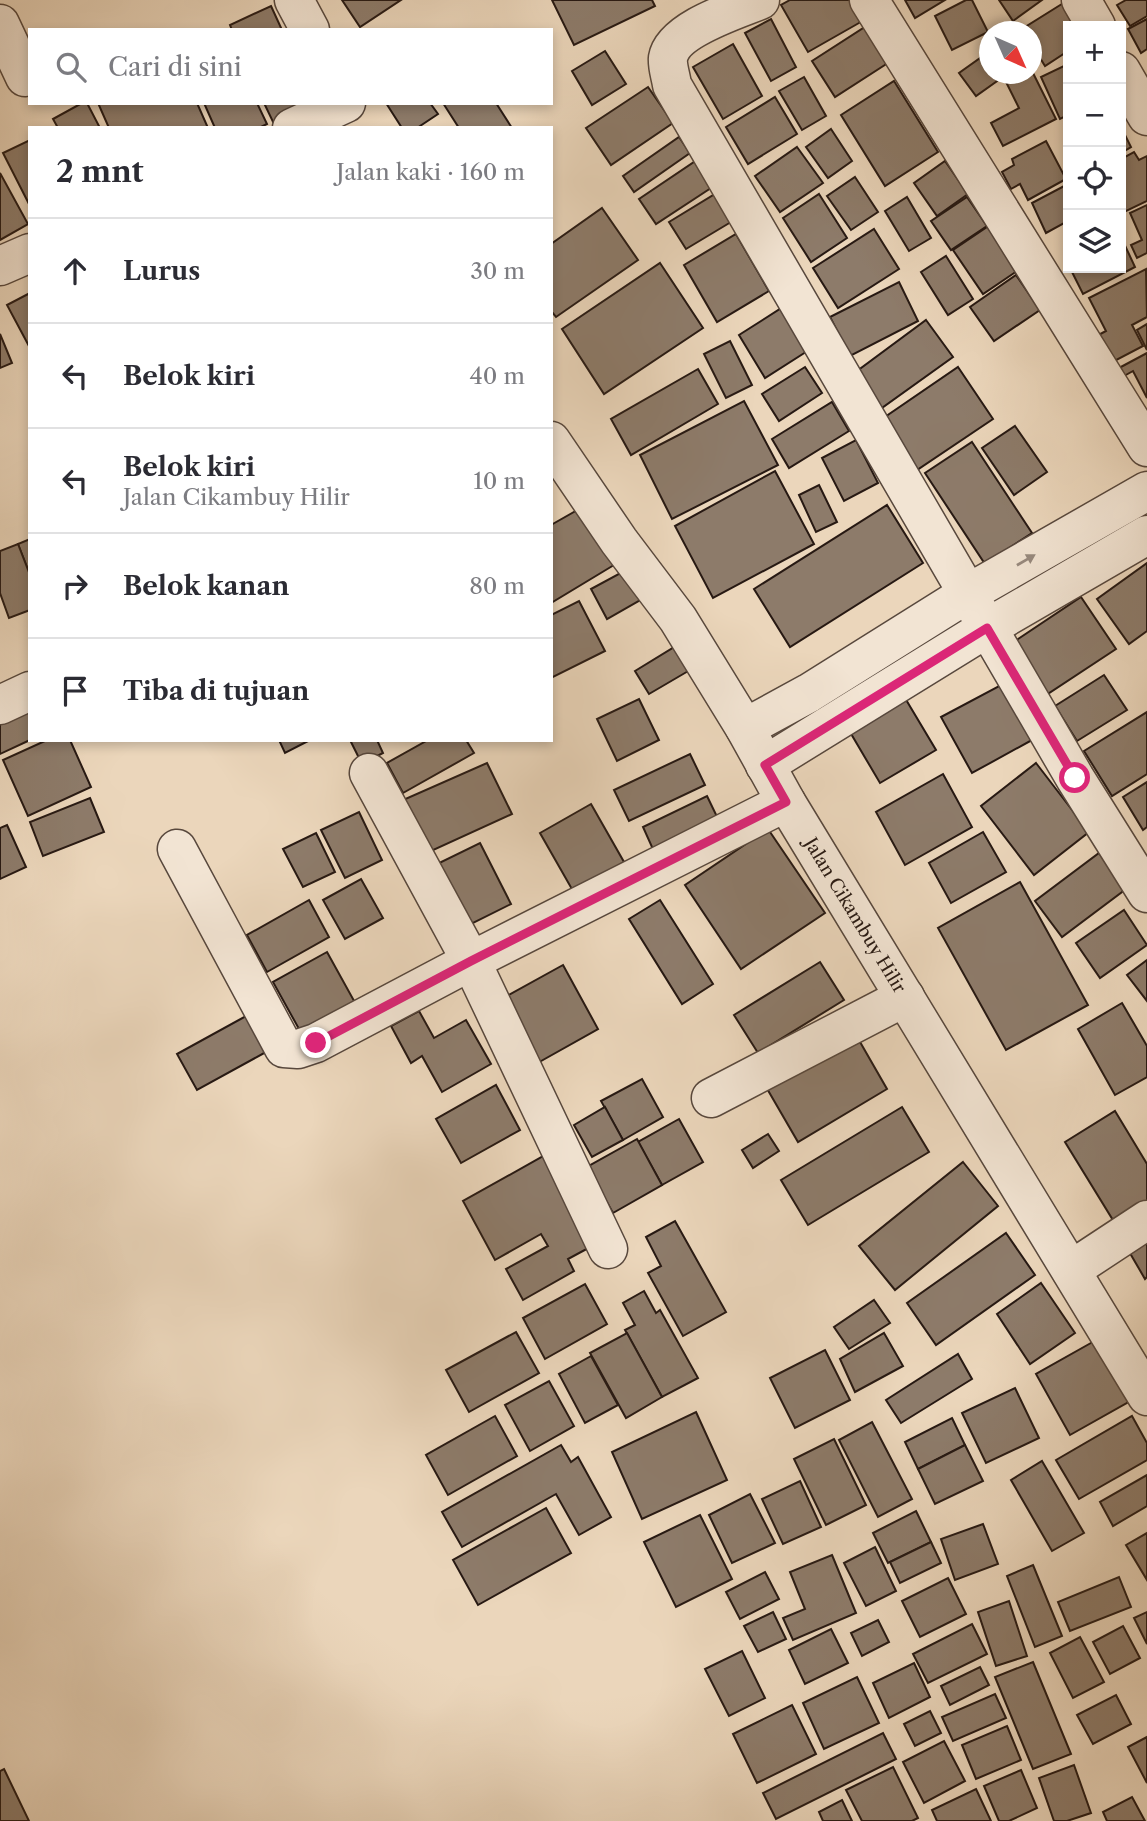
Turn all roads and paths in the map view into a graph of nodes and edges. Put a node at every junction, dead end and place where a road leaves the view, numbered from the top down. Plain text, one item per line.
1 (294, 0) edge
2 (760, 0) edge
3 (869, 0) edge
4 (1081, 0) edge
5 (1093, 21) edge
6 (0, 24) edge
7 (309, 28) edge
8 (25, 77) dead end
9 (1126, 80) edge
10 (344, 105) edge
11 (349, 105) edge
12 (1147, 116) edge
13 (296, 126) edge
14 (362, 126) edge
15 (28, 254) edge
16 (0, 266) edge
17 (553, 444) edge
18 (1147, 447) edge
19 (1147, 491) edge
20 (1147, 535) edge
21 (967, 594) junction
22 (987, 628) junction
23 (28, 692) edge
24 (0, 705) edge
25 (745, 728) junction
26 (765, 765) junction
27 (369, 773) dead end
28 (786, 802) junction
29 (177, 849) dead end
30 (1147, 892) edge
31 (471, 961) junction
32 (905, 997) junction
33 (710, 1098) dead end
34 (1147, 1220) edge
35 (608, 1249) dead end
36 (1071, 1270) junction
37 (1147, 1396) edge

1 - 7 street
2 - 21 street
3 - 18 street
4 - 5 street
6 - 8 street
9 - 12 street
10 - 13 street
11 - 14 street
15 - 16 street
17 - 25 street, Jalan Cikambuy Hilir
21 -> 19 street
20 - 22 street
21 - 22 street
21 - 25 street
22 - 26 street
22 - 30 street
23 - 24 street
25 - 26 street, Jalan Cikambuy Hilir
26 - 28 street, Jalan Cikambuy Hilir
27 - 31 street
28 - 31 street
28 - 32 street, Jalan Cikambuy Hilir
29 - 31 street
31 - 35 street
32 - 33 street
32 - 36 street, Jalan Cikambuy Hilir
34 - 36 street
36 - 37 street, Jalan Cikambuy Hilir

